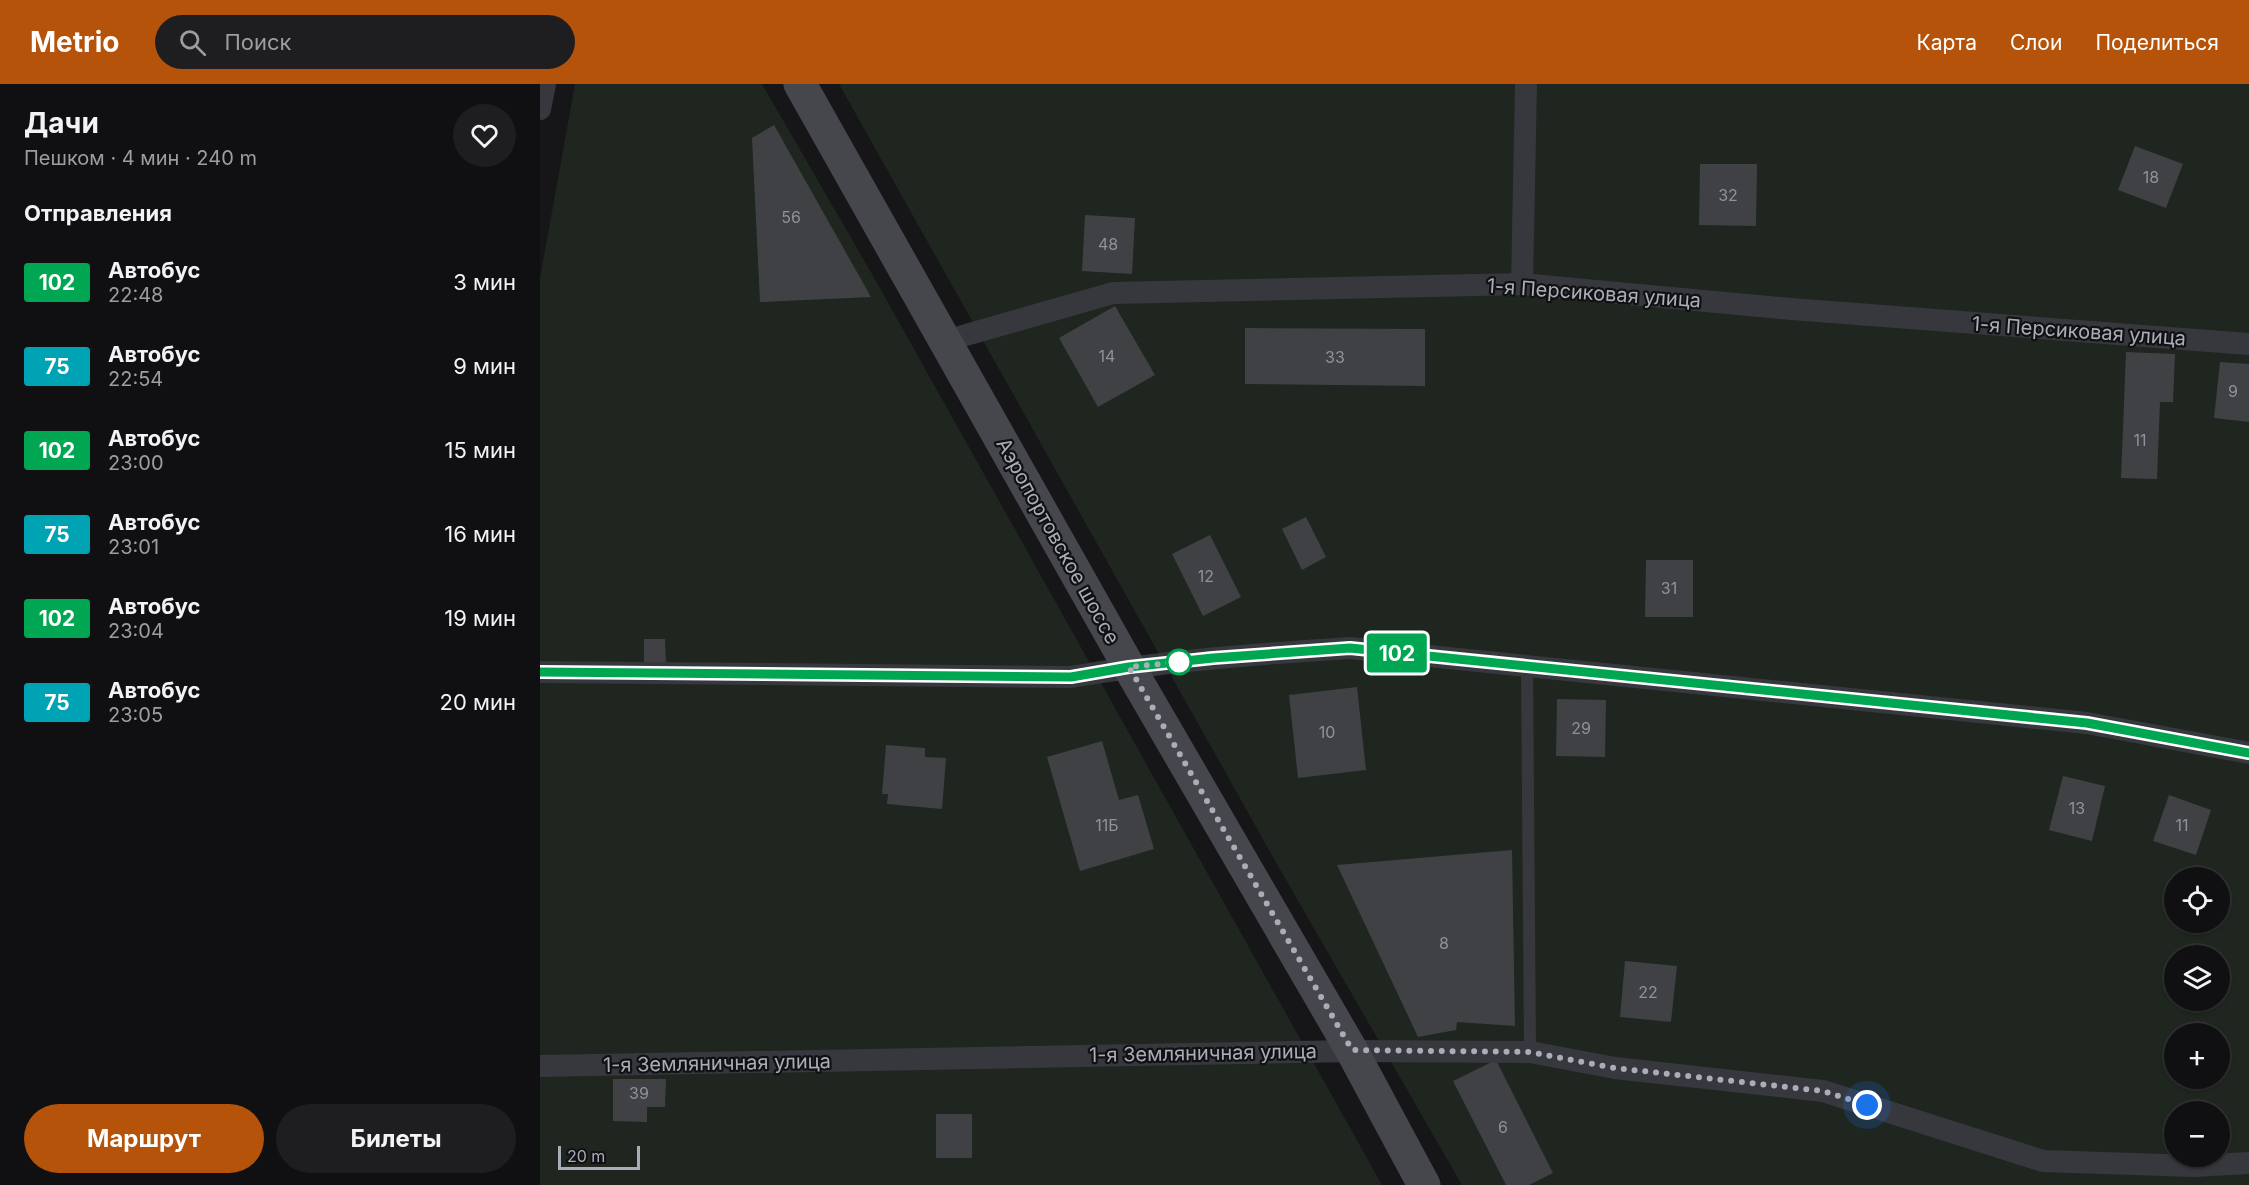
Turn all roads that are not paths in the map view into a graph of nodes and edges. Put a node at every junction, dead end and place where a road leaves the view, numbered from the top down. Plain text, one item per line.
1 (545, 84) edge
2 (800, 84) edge
3 (1526, 84) edge
4 (540, 109) edge
5 (1522, 284) junction
6 (945, 341) junction
7 (2249, 344) edge
8 (1527, 665) junction
9 (1129, 667) junction
10 (540, 672) edge
11 (2249, 753) edge
12 (1352, 1050) junction
13 (1530, 1052) junction
14 (540, 1066) edge
15 (2249, 1163) edge
16 (2130, 1175) edge
17 (1424, 1185) edge

1 - 4 street
2 - 6 main road, Аэропортовское шоссе
3 - 5 street
5 - 6 street, 1-я Персиковая улица
5 - 7 street, 1-я Персиковая улица
6 - 9 main road, Аэропортовское шоссе
8 - 9 street
8 - 11 street
8 - 13 lane
9 - 10 street
9 - 12 main road, Аэропортовское шоссе
12 - 13 street, 1-я Земляничная улица
12 - 14 street, 1-я Земляничная улица
12 - 17 main road, Аэропортовское шоссе
13 - 16 street, 1-я Земляничная улица
15 - 16 street, 1-я Земляничная улица

